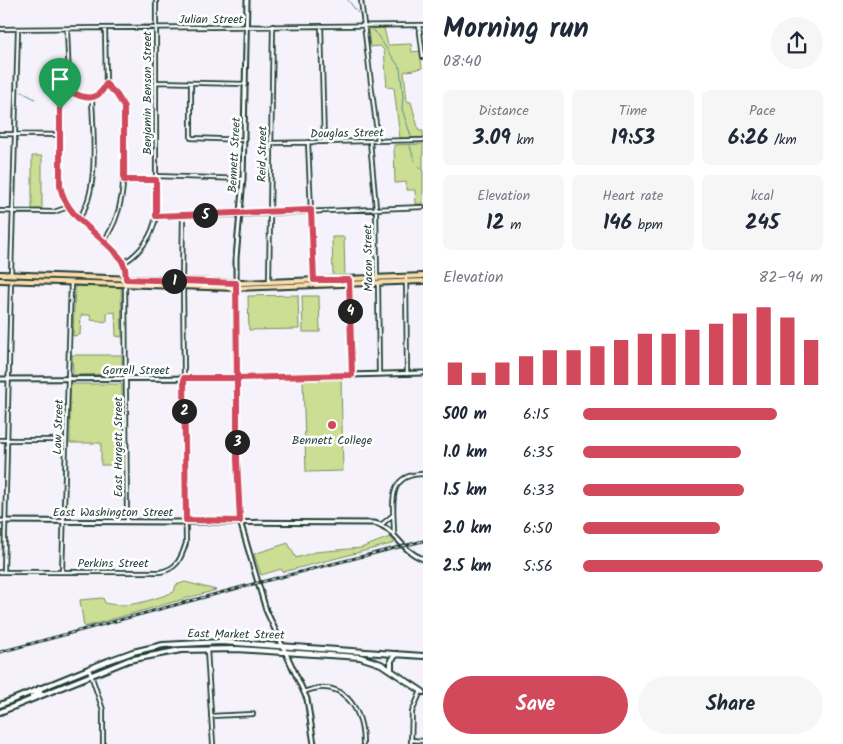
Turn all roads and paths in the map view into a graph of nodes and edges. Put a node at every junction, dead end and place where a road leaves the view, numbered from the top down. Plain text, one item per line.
1 (156, 0) edge
2 (247, 0) edge
3 (361, 0) edge
4 (321, 25) junction
5 (364, 25) junction
6 (421, 25) edge
7 (273, 26) junction
8 (248, 27) junction
9 (104, 28) junction
10 (156, 28) junction
11 (18, 29) junction
12 (67, 29) junction
13 (0, 30) edge
14 (423, 58) edge
15 (156, 82) junction
16 (191, 82) junction
17 (106, 84) junction
18 (246, 84) junction
19 (67, 90) junction
20 (92, 98) junction
21 (0, 134) edge
22 (15, 134) junction
23 (60, 135) junction
24 (245, 140) junction
25 (423, 140) edge
26 (370, 141) junction
27 (378, 141) junction
28 (308, 142) junction
29 (324, 142) junction
30 (271, 143) junction
31 (156, 178) junction
32 (243, 179) junction
33 (124, 180) junction
34 (68, 207) junction
35 (423, 207) edge
36 (376, 208) junction
37 (311, 210) junction
38 (0, 211) edge
39 (13, 212) junction
40 (269, 212) junction
41 (239, 214) junction
42 (183, 215) junction
43 (156, 216) junction
44 (78, 219) junction
45 (103, 242) junction
46 (123, 263) junction
47 (0, 274) edge
48 (11, 274) junction
49 (423, 276) edge
50 (126, 279) junction
51 (406, 279) junction
52 (0, 280) edge
53 (11, 280) junction
54 (314, 280) junction
55 (182, 281) junction
56 (269, 281) junction
57 (378, 281) junction
58 (423, 281) edge
59 (71, 282) junction
60 (349, 282) junction
61 (236, 283) junction
62 (125, 284) junction
63 (183, 286) junction
64 (236, 288) junction
65 (423, 373) edge
66 (407, 374) junction
67 (352, 375) junction
68 (380, 375) junction
69 (184, 378) junction
70 (237, 378) junction
71 (0, 379) edge
72 (68, 379) junction
73 (126, 379) junction
74 (10, 380) junction
75 (0, 440) edge
76 (8, 440) junction
77 (66, 440) junction
78 (423, 474) edge
79 (394, 514) junction
80 (63, 520) junction
81 (127, 520) junction
82 (186, 520) junction
83 (0, 521) edge
84 (6, 521) junction
85 (240, 521) junction
86 (381, 524) junction
87 (394, 536) junction
88 (423, 558) edge
89 (2, 572) edge
90 (62, 572) junction
91 (282, 645) junction
92 (207, 649) junction
93 (368, 652) junction
94 (286, 653) junction
95 (397, 654) junction
96 (423, 656) edge
97 (360, 658) junction
98 (89, 669) junction
99 (391, 670) junction
100 (91, 674) junction
101 (40, 688) junction
102 (422, 691) edge
103 (304, 692) junction
104 (19, 704) junction
105 (0, 705) edge
106 (0, 712) edge
107 (253, 714) dead end
108 (212, 716) junction
109 (423, 741) edge
110 (411, 742) edge
111 (102, 744) edge
112 (212, 744) edge
113 (314, 744) edge
114 (363, 744) edge

1 - 10 street, Benjamin Benson Street
2 - 8 street, Bennett Street
3 - 5 street
4 - 5 street, Julian Street
4 - 7 street, Julian Street
4 - 29 street
5 - 6 street, Julian Street
5 - 27 street
6 - 14 street
7 - 8 street, Julian Street
7 - 30 street, Reid Street
8 - 10 street, Julian Street
8 - 18 street, Bennett Street
9 - 10 street, Julian Street
9 - 12 street, Julian Street
9 - 17 street
10 - 15 street, Benjamin Benson Street
11 - 12 street, Julian Street
11 - 13 street, Julian Street
11 - 22 street
12 - 19 street
15 - 16 street
15 - 31 street, Benjamin Benson Street
16 - 18 street
16 - 24 street
17 - 20 street
17 - 33 street
18 - 24 street, Bennett Street
19 - 20 street
19 - 23 street
20 - 44 street
21 - 22 street
22 - 23 street
22 - 39 street
23 - 34 street
24 - 32 street, Bennett Street
25 - 27 street, Douglas Street
26 - 27 street, Douglas Street
26 - 29 street, Douglas Street
26 - 36 street, Macon Street
28 - 29 street, Douglas Street
28 - 30 street, Douglas Street
28 - 37 street
30 - 40 street, Reid Street
31 - 32 street
31 - 33 street
31 - 43 street, Benjamin Benson Street
32 - 41 street, Bennett Street
33 - 45 street
34 - 39 street
34 - 44 street
35 - 36 street
36 - 37 street
36 - 57 street, Macon Street
37 - 40 street
37 - 54 street
38 - 39 street
39 - 48 street
40 - 41 street
40 - 56 street, Reid Street
41 - 42 street
41 - 61 street, Bennett Street
42 - 43 street
42 - 55 street
43 - 46 street, Benjamin Benson Street
44 - 45 street
45 - 46 street
46 - 50 street
47 - 48 main road
48 - 50 main road
49 - 51 main road
50 - 55 main road
51 - 57 main road
51 - 58 main road
51 - 66 street
52 - 53 main road
53 - 59 main road
53 - 74 street
54 - 56 main road
54 - 60 main road
55 - 61 main road
56 - 61 main road
57 - 60 main road
57 - 68 street, Macon Street
59 - 62 main road
59 - 72 street, Law Street
60 - 64 main road
60 - 67 street
61 - 64 street, Bennett Street
62 - 63 main road
62 - 73 street, East Hargett Street
63 - 64 main road
63 - 69 street, Perkins Street
64 - 70 street, Bennett Street
65 - 66 street, Gorrell Street
66 - 68 street, Gorrell Street
67 - 68 street, Gorrell Street
67 - 70 street, Gorrell Street
69 - 70 street, Gorrell Street
69 - 73 street, Gorrell Street
69 - 82 street, Perkins Street
70 - 85 street, Bennett Street
71 - 74 street, Gorrell Street
72 - 73 street, Gorrell Street
72 - 74 street, Gorrell Street
72 - 77 street, Law Street
73 - 81 street, East Hargett Street
74 - 76 street
75 - 76 street
76 - 77 street
76 - 84 street
77 - 80 street, Law Street
78 - 79 street
79 - 86 street
79 - 87 street
80 - 81 street, East Washington Street
80 - 84 street, East Washington Street
80 - 90 street, Law Street
81 - 82 street, East Washington Street
82 - 85 street, East Washington Street
82 - 90 street, Perkins Street
83 - 84 street, East Washington Street
84 - 89 street
85 - 86 street, East Washington Street
85 - 91 street, Bennett Street
86 - 87 street
87 - 88 street
89 - 90 street, Perkins Street
91 - 93 main road, East Market Street
91 - 94 street, Bennett Street
91 - 98 main road, East Market Street
92 - 94 main road, East Market Street
92 - 100 main road, East Market Street
92 - 108 street
93 - 95 main road, East Market Street
93 - 97 main road
94 - 97 main road, East Market Street
94 - 103 street, Bennett Street
95 - 96 main road, East Market Street
95 - 99 main road
97 - 99 main road, East Market Street
98 - 100 street
98 - 101 main road, East Market Street
99 - 102 main road, East Market Street
100 - 104 main road, East Market Street
100 - 111 street
101 - 104 main road
101 - 105 main road, East Market Street
102 - 110 street
103 - 113 street, Bennett Street
103 - 114 street
104 - 106 main road, East Market Street
107 - 108 street
108 - 112 street
109 - 110 street

